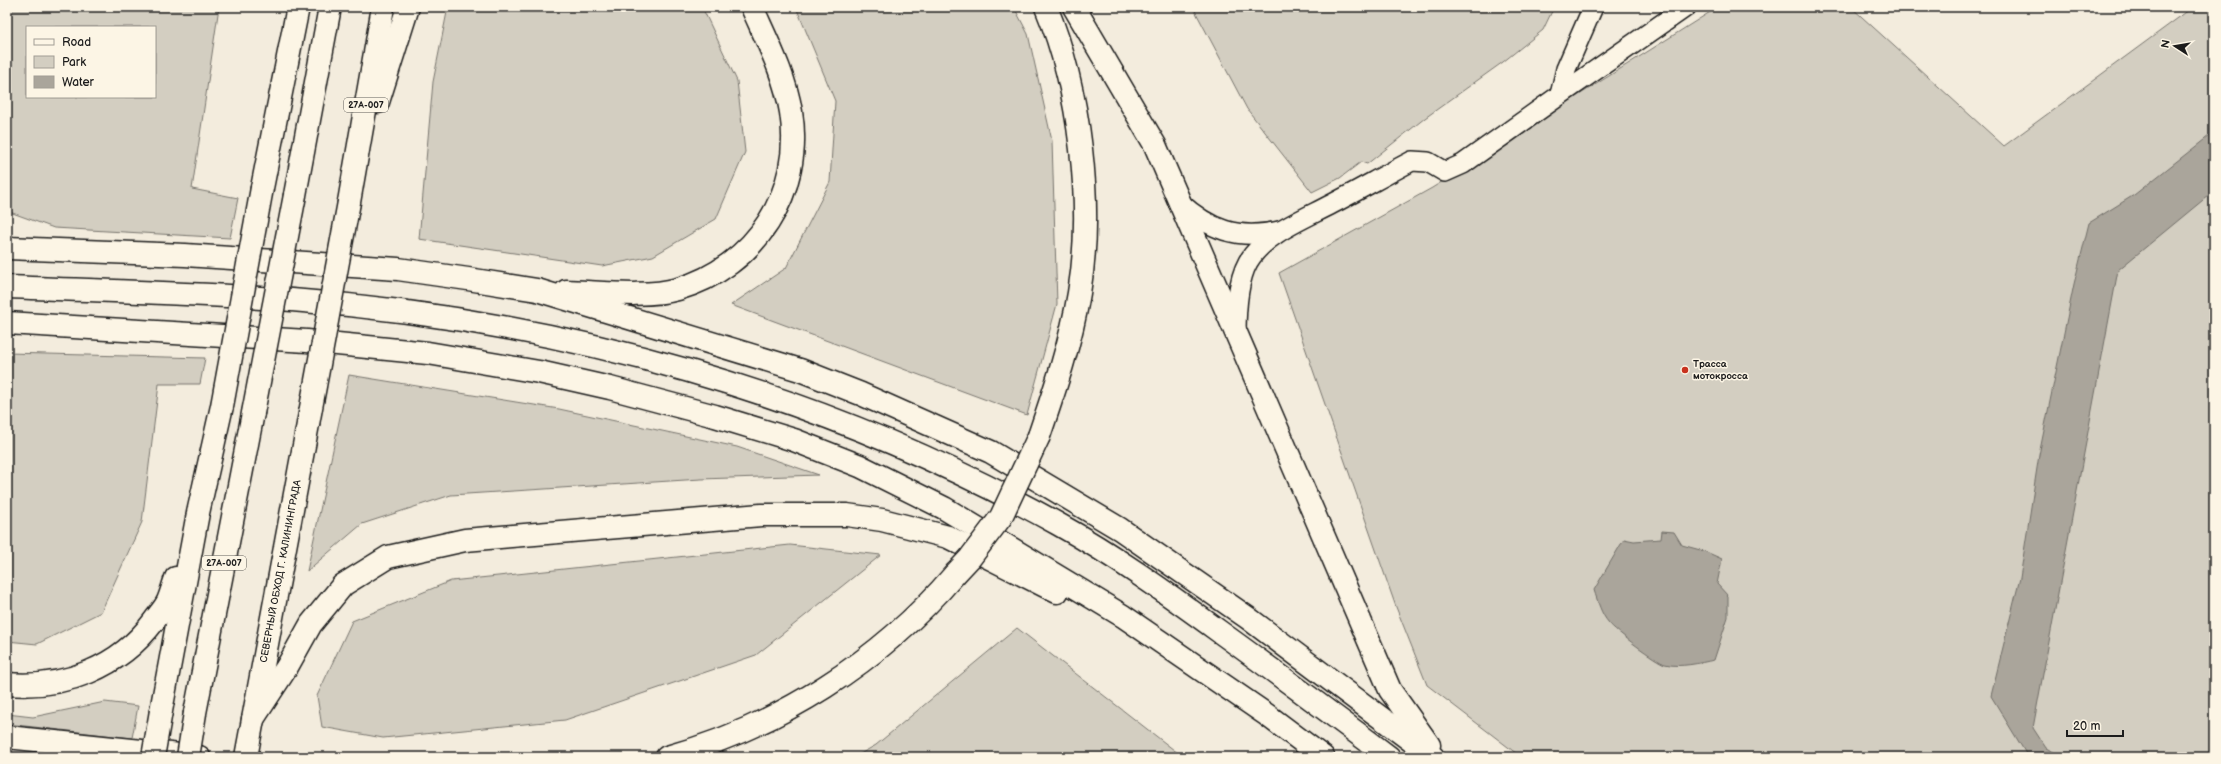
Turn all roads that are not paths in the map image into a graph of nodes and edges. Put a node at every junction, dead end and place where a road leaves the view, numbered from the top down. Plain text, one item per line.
1 (292, 7) edge
2 (298, 7) edge
3 (330, 7) edge
4 (383, 7) edge
5 (408, 7) edge
6 (752, 7) edge
7 (1046, 7) edge
8 (1074, 7) edge
9 (1593, 7) edge
10 (1686, 7) edge
11 (294, 29) junction
12 (1560, 96) junction
13 (351, 192) junction
14 (1179, 202) junction
15 (1286, 229) junction
16 (7, 241) edge
17 (7, 248) edge
18 (50, 250) junction
19 (7, 287) edge
20 (537, 290) junction
21 (7, 323) edge
22 (1236, 334) junction
23 (198, 513) junction
24 (1123, 616) junction
25 (7, 684) edge
26 (253, 719) junction
27 (7, 737) edge
28 (153, 757) edge
29 (188, 757) edge
30 (199, 757) edge
31 (246, 757) edge
32 (668, 757) edge
33 (1323, 757) edge
34 (1389, 757) edge
35 (1433, 757) edge
36 (1438, 757) edge

1 - 11 highway
2 - 11 highway
3 - 29 highway, 27А-007, bridge
4 - 13 highway, 27А-007
5 - 13 highway
6 - 20 highway
7 - 32 highway, bridge
8 - 14 highway
9 - 12 street
10 - 12 street
11 - 23 highway, bridge
12 - 15 street
13 - 26 highway, СЕВЕРНЫЙ ОБХОД Г. КАЛИНИНГРАДА / 27А-007, bridge
14 - 15 street
14 - 22 highway
15 - 22 street
16 - 18 highway
17 - 18 highway
18 - 20 highway
19 - 34 highway
20 - 35 highway
21 - 24 highway
22 - 36 highway
23 - 25 highway
23 - 28 highway, bridge
24 - 26 highway
24 - 33 highway
26 - 31 highway, 27А-007
27 - 30 highway

